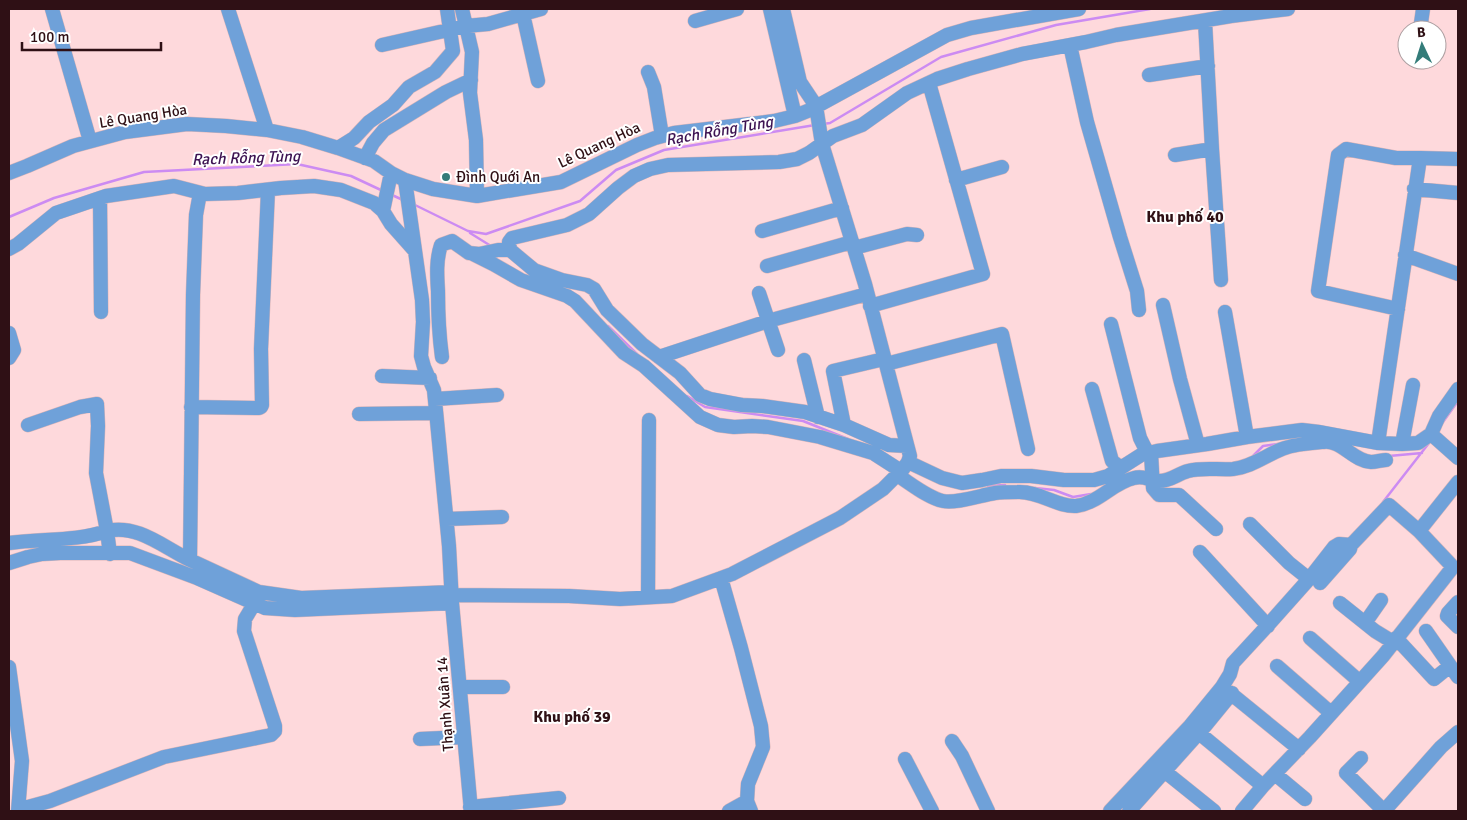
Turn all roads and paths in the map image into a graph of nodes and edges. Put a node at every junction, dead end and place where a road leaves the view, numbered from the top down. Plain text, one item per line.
1 (52, 9) edge
2 (228, 9) edge
3 (447, 9) edge
4 (462, 9) edge
5 (541, 9) edge
6 (737, 9) edge
7 (770, 9) edge
8 (783, 9) edge
9 (1074, 9) edge
10 (1288, 9) edge
11 (523, 14) junction
12 (695, 21) dead end
13 (1205, 21) junction
14 (466, 26) junction
15 (450, 30) junction
16 (382, 45) dead end
17 (1070, 45) junction
18 (1208, 66) junction
19 (648, 72) dead end
20 (1149, 75) dead end
21 (471, 80) junction
22 (538, 81) dead end
23 (929, 83) junction
24 (814, 110) junction
25 (794, 116) junction
26 (267, 130) junction
27 (662, 136) junction
28 (90, 141) junction
29 (821, 142) junction
30 (338, 148) junction
31 (1212, 149) junction
32 (1175, 155) dead end
33 (365, 158) junction
34 (1420, 158) junction
35 (1458, 159) edge
36 (1002, 167) dead end
37 (9, 173) edge
38 (390, 176) junction
39 (956, 180) junction
40 (405, 185) junction
41 (1414, 189) junction
42 (268, 190) junction
43 (1458, 192) edge
44 (200, 193) junction
45 (476, 196) junction
46 (100, 198) junction
47 (383, 207) junction
48 (842, 208) junction
49 (762, 231) dead end
50 (917, 235) dead end
51 (853, 245) junction
52 (9, 249) edge
53 (504, 250) junction
54 (415, 251) junction
55 (475, 253) junction
56 (1405, 255) junction
57 (767, 266) dead end
58 (1458, 274) edge
59 (1220, 280) dead end
60 (759, 293) dead end
61 (869, 300) junction
62 (1163, 304) dead end
63 (1398, 309) junction
64 (1139, 310) dead end
65 (101, 312) dead end
66 (1225, 312) dead end
67 (768, 321) junction
68 (1111, 324) dead end
69 (9, 333) edge
70 (778, 350) dead end
71 (442, 357) dead end
72 (659, 357) junction
73 (9, 358) edge
74 (804, 360) dead end
75 (885, 362) junction
76 (382, 376) dead end
77 (430, 378) junction
78 (1413, 385) dead end
79 (1458, 388) edge
80 (1092, 390) dead end
81 (497, 395) dead end
82 (436, 406) junction
83 (191, 407) junction
84 (359, 414) dead end
85 (818, 417) junction
86 (648, 420) dead end
87 (28, 424) dead end
88 (844, 425) junction
89 (1247, 437) junction
90 (1434, 437) junction
91 (1378, 443) junction
92 (1402, 444) junction
93 (1198, 445) junction
94 (907, 446) junction
95 (1028, 449) dead end
96 (1150, 456) junction
97 (1458, 458) edge
98 (1386, 460) dead end
99 (1121, 468) junction
100 (902, 469) junction
101 (1153, 478) junction
102 (1458, 482) edge
103 (502, 517) dead end
104 (447, 519) junction
105 (1250, 524) dead end
106 (1216, 529) dead end
107 (106, 531) junction
108 (1419, 531) junction
109 (9, 543) edge
110 (110, 550) junction
111 (1200, 552) dead end
112 (190, 560) junction
113 (9, 563) edge
114 (721, 578) junction
115 (1315, 581) junction
116 (452, 597) junction
117 (648, 597) junction
118 (1381, 600) dead end
119 (1458, 602) edge
120 (1340, 603) dead end
121 (254, 604) junction
122 (1365, 623) junction
123 (1268, 626) junction
124 (1458, 627) edge
125 (1426, 631) dead end
126 (1310, 638) dead end
127 (1394, 640) junction
128 (1277, 666) dead end
129 (9, 667) edge
130 (1454, 671) edge
131 (1359, 681) junction
132 (460, 687) junction
133 (503, 687) dead end
134 (1226, 690) junction
135 (1331, 713) junction
136 (1458, 732) edge
137 (1199, 733) junction
138 (464, 737) junction
139 (420, 739) dead end
140 (952, 741) dead end
141 (1299, 749) junction
142 (1362, 758) dead end
143 (905, 759) dead end
144 (1160, 767) junction
145 (1275, 774) junction
146 (1263, 786) junction
147 (559, 798) dead end
148 (1305, 798) dead end
149 (749, 806) edge
150 (24, 809) edge
151 (471, 809) edge
152 (730, 811) edge
153 (932, 811) edge
154 (988, 811) edge
155 (1110, 811) edge
156 (1130, 811) edge
157 (1214, 811) edge
158 (1242, 811) edge
159 (1384, 811) edge

1 - 28 street
2 - 26 street
3 - 15 street
4 - 14 street
5 - 11 street
6 - 12 street
7 - 25 street
8 - 24 street
9 - 24 street, Lê Quang Hòa
10 - 13 street
11 - 14 street
11 - 22 street
13 - 17 street
13 - 18 street
14 - 15 street
14 - 21 street
15 - 16 street
15 - 30 street
17 - 23 street
17 - 64 street
18 - 20 street
18 - 31 street
19 - 27 street
21 - 33 street
21 - 45 street
23 - 29 street
23 - 39 street
24 - 25 street, Lê Quang Hòa
24 - 29 street
25 - 27 street, Lê Quang Hòa
26 - 28 street, Lê Quang Hòa
26 - 30 street, Lê Quang Hòa
27 - 45 street, Lê Quang Hòa
28 - 37 street, Lê Quang Hòa
29 - 48 street
29 - 53 street
30 - 33 street, Lê Quang Hòa
31 - 32 street
31 - 59 street
33 - 38 street, Lê Quang Hòa
34 - 35 street
34 - 41 street
34 - 63 street
36 - 39 street
38 - 40 street, Lê Quang Hòa
38 - 47 street
39 - 61 street
40 - 45 street, Lê Quang Hòa
40 - 54 street, Thạnh Xuân 14
41 - 43 street
41 - 56 street
42 - 44 street
42 - 47 street
42 - 83 street
44 - 46 street
44 - 83 street
46 - 52 street
46 - 65 street
47 - 54 street
48 - 49 street
48 - 51 street
50 - 51 street
51 - 57 street
51 - 61 street
53 - 55 street
53 - 72 street
54 - 77 street, Thạnh Xuân 14
55 - 71 street
55 - 100 street
56 - 58 street
56 - 63 street
60 - 67 street
61 - 67 street
61 - 75 street
62 - 93 street
63 - 91 street
66 - 89 street
67 - 70 street
67 - 72 street
68 - 96 street
69 - 73 street
72 - 85 street
74 - 85 street
75 - 88 street
75 - 94 street
75 - 95 street
76 - 77 street
77 - 82 street, Thạnh Xuân 14
78 - 92 street
79 - 90 street
80 - 99 street
81 - 82 street
82 - 84 street
82 - 104 street, Thạnh Xuân 14
83 - 112 street
85 - 88 street
86 - 117 street
87 - 107 street
88 - 94 street
89 - 91 street
89 - 93 street
90 - 92 street
90 - 97 street
91 - 92 street
93 - 96 street
94 - 100 street
96 - 99 street
96 - 101 street
98 - 101 street
99 - 100 street
100 - 101 street
100 - 114 street
101 - 106 street
102 - 108 street
103 - 104 street
104 - 116 street, Thạnh Xuân 14
105 - 115 street
107 - 109 street
107 - 110 street
107 - 112 street
108 - 115 street
108 - 127 street
110 - 113 street
110 - 121 street
111 - 123 street
112 - 116 street
114 - 117 street
114 - 149 street
115 - 123 street
116 - 117 street
116 - 121 street
116 - 132 street, Thạnh Xuân 14
118 - 122 street
119 - 124 street
120 - 122 street
121 - 150 street
122 - 127 street
123 - 134 street
125 - 130 street
126 - 131 street
127 - 130 street
127 - 131 street
128 - 135 street
129 - 150 street
131 - 135 street
132 - 133 street
132 - 138 street, Thạnh Xuân 14
134 - 137 street
134 - 141 street
134 - 144 street
135 - 141 street
136 - 159 street
137 - 144 street
137 - 146 street
138 - 139 street
138 - 151 street, Thạnh Xuân 14
140 - 154 street
141 - 145 street
142 - 159 street
143 - 153 street
144 - 155 street
144 - 156 street
144 - 157 street
145 - 146 street
145 - 148 street
146 - 158 street
147 - 151 street
149 - 152 street

